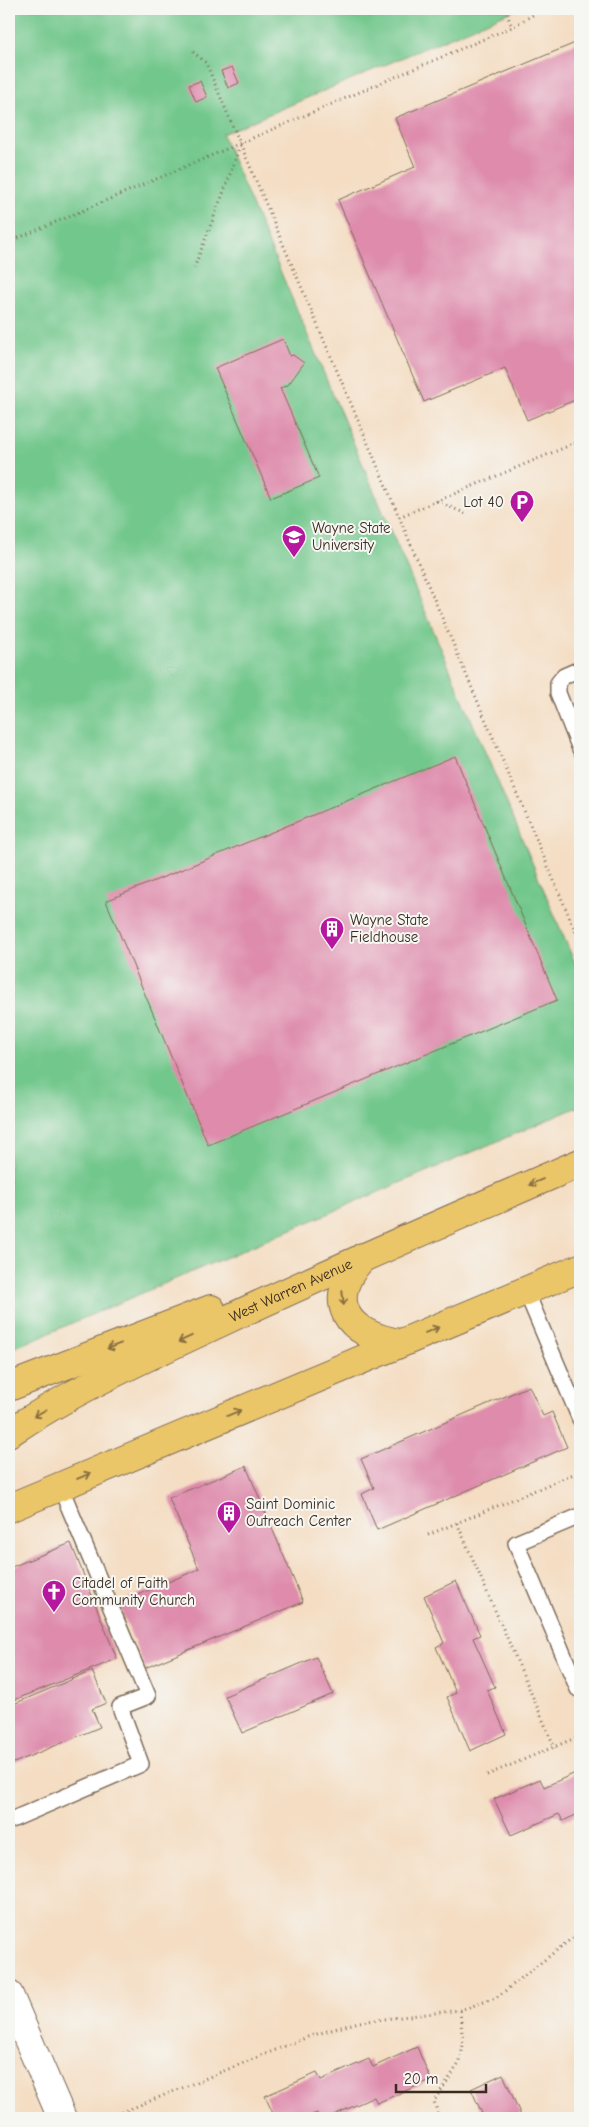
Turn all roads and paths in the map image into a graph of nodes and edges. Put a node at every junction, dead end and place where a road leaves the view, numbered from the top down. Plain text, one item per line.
1 (504, 9) edge
2 (543, 9) edge
3 (512, 27) junction
4 (194, 52) dead end
5 (240, 144) junction
6 (9, 242) edge
7 (194, 268) dead end
8 (580, 441) edge
9 (437, 501) junction
10 (466, 514) dead end
11 (399, 517) junction
12 (580, 669) edge
13 (580, 749) edge
14 (580, 942) edge
15 (580, 1163) edge
16 (363, 1257) junction
17 (580, 1268) edge
18 (324, 1274) junction
19 (526, 1291) junction
20 (577, 1307) dead end
21 (580, 1314) edge
22 (400, 1343) junction
23 (9, 1387) edge
24 (580, 1419) edge
25 (9, 1433) edge
26 (576, 1473) dead end
27 (60, 1486) junction
28 (9, 1508) edge
29 (580, 1516) edge
30 (457, 1523) junction
31 (428, 1535) dead end
32 (580, 1688) edge
33 (580, 1736) edge
34 (554, 1748) junction
35 (487, 1775) dead end
36 (9, 1821) edge
37 (580, 1932) edge
38 (9, 1995) edge
39 (460, 2010) junction
40 (62, 2118) edge
41 (108, 2118) edge
42 (439, 2118) edge

1 - 3 path
2 - 3 path
3 - 5 path
4 - 5 path
5 - 6 path
5 - 7 path
5 - 11 path
8 - 9 path
9 - 10 path
9 - 11 path
11 - 14 path
12 - 13 lane
15 -> 16 main road, West Warren Avenue
16 - 18 main road, West Warren Avenue
16 -> 22 main road
17 - 19 main road
18 -> 23 main road
18 -> 25 main road, West Warren Avenue
22 -> 19 main road
19 - 24 lane
20 - 21 path
27 -> 22 main road
26 - 30 path
27 - 28 main road
27 - 36 lane
29 - 32 lane
30 - 31 path
30 - 34 path
33 - 34 path
34 - 35 path
37 - 39 path
38 - 40 street
39 - 41 path
39 - 42 path

